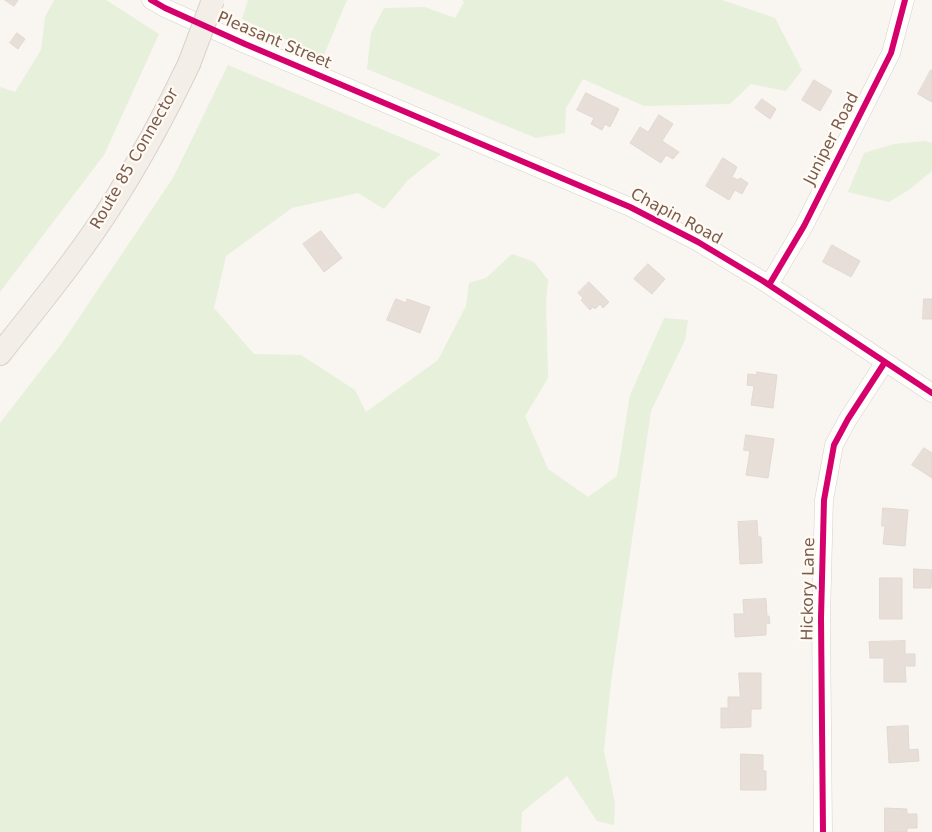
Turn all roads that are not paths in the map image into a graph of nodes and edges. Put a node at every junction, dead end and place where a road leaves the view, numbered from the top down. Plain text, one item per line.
1 (151, 0) edge
2 (213, 0) edge
3 (905, 0) edge
4 (388, 104) joint
5 (769, 284) junction
6 (0, 354) edge
7 (885, 362) junction
8 (932, 393) edge
9 (823, 832) edge

1 - 4 street, Pleasant Street
2 - 6 main road, Route 85 Connector, bridge
3 - 5 street, Juniper Road
4 - 5 street, Chapin Road
5 - 7 street, Chapin Road
7 - 8 street, Chapin Road
7 - 9 street, Hickory Lane

